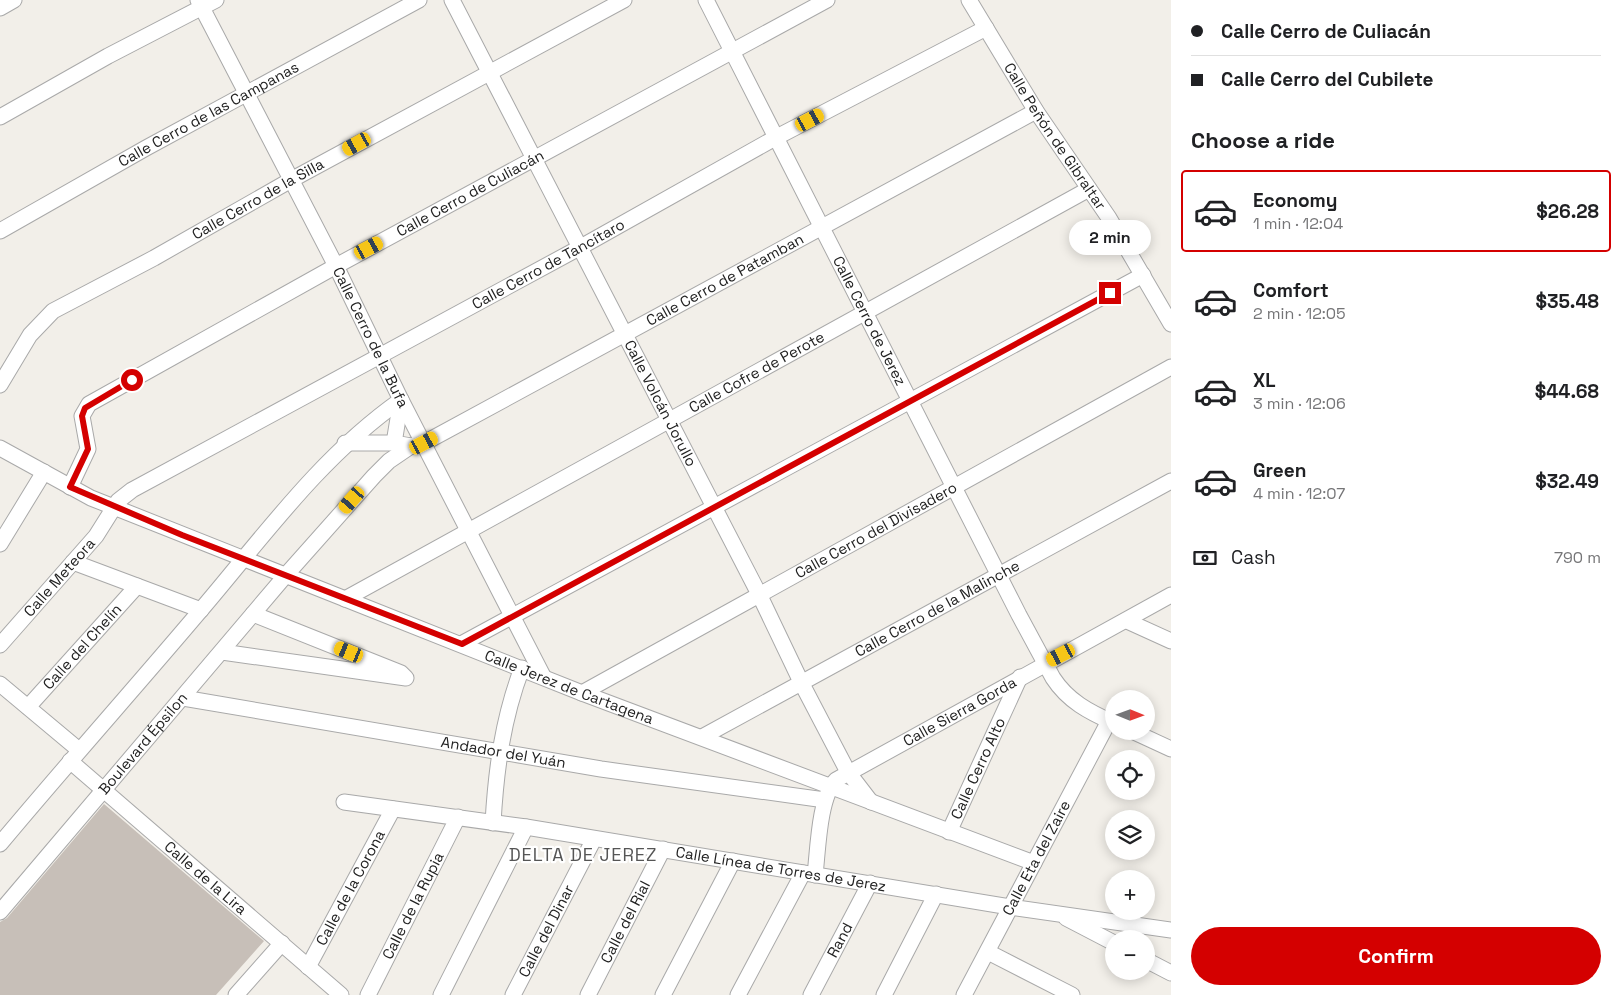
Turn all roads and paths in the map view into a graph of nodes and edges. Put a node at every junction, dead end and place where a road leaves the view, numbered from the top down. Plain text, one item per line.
1 (14, 0) edge
2 (216, 0) edge
3 (419, 0) edge
4 (452, 0) edge
5 (624, 0) edge
6 (706, 0) edge
7 (827, 0) edge
8 (969, 0) edge
9 (200, 4) edge
10 (0, 8) edge
11 (986, 28) junction
12 (732, 51) junction
13 (489, 72) junction
14 (246, 94) junction
15 (1036, 111) junction
16 (0, 117) edge
17 (775, 138) junction
18 (534, 160) junction
19 (291, 180) junction
20 (1088, 189) junction
21 (821, 226) junction
22 (0, 231) edge
23 (579, 248) junction
24 (336, 266) junction
25 (1143, 275) junction
26 (866, 313) junction
27 (1171, 324) edge
28 (625, 335) junction
29 (381, 356) junction
30 (1171, 367) edge
31 (0, 386) edge
32 (401, 400) junction
33 (911, 400) junction
34 (668, 421) junction
35 (345, 443) junction
36 (394, 443) junction
37 (418, 445) junction
38 (0, 448) edge
39 (44, 472) junction
40 (1171, 481) edge
41 (70, 487) junction
42 (954, 488) junction
43 (714, 506) junction
44 (114, 507) junction
45 (4, 529) edge
46 (469, 530) junction
47 (0, 544) edge
48 (243, 557) junction
49 (73, 562) junction
50 (286, 575) junction
51 (999, 576) junction
52 (137, 586) junction
53 (759, 594) junction
54 (1171, 595) edge
55 (345, 598) junction
56 (201, 610) junction
57 (253, 614) junction
58 (510, 616) junction
59 (1127, 621) junction
60 (1171, 641) edge
61 (462, 644) junction
62 (0, 645) edge
63 (222, 652) junction
64 (1045, 663) junction
65 (522, 668) junction
66 (543, 676) junction
67 (1020, 677) junction
68 (0, 684) edge
69 (802, 684) junction
70 (582, 693) junction
71 (183, 698) junction
72 (28, 708) junction
73 (1105, 719) edge
74 (1105, 735) edge
75 (702, 737) junction
76 (1152, 740) edge
77 (1171, 749) edge
78 (500, 751) junction
79 (74, 755) junction
80 (848, 772) junction
81 (104, 789) junction
82 (827, 794) junction
83 (344, 802) dead end
84 (872, 803) junction
85 (393, 809) junction
86 (458, 817) junction
87 (493, 823) junction
88 (526, 828) junction
89 (949, 832) junction
90 (594, 839) junction
91 (0, 844) edge
92 (663, 849) junction
93 (732, 861) junction
94 (1034, 864) junction
95 (809, 874) junction
96 (870, 884) junction
97 (936, 894) junction
98 (1010, 907) junction
99 (0, 912) edge
100 (1055, 912) junction
101 (1171, 930) edge
102 (1105, 938) edge
103 (282, 944) junction
104 (988, 952) junction
105 (1155, 965) edge
106 (308, 967) junction
107 (1171, 973) edge
108 (236, 995) edge
109 (340, 995) edge
110 (368, 995) edge
111 (441, 995) edge
112 (513, 995) edge
113 (588, 995) edge
114 (663, 995) edge
115 (738, 995) edge
116 (811, 995) edge
117 (884, 995) edge
118 (964, 995) edge
119 (1072, 995) edge

1 - 10 street
2 - 9 street
3 - 14 street, Calle Cerro de las Campanas
4 - 13 street, Calle Volcán Jorullo
5 - 13 street, Calle Cerro de la Silla
6 - 12 street, Calle Cerro de Jerez
7 - 12 street, Calle Cerro de Culiacán
8 - 11 street, Calle Peñón de Gibraltar
9 - 14 street, Calle Cerro de la Bufa
9 - 16 street
11 - 15 street, Calle Peñón de Gibraltar
11 - 17 street, Calle Cerro de Tancítaro
12 - 17 street, Calle Cerro de Jerez
12 - 18 street, Calle Cerro de Culiacán
13 - 18 street, Calle Volcán Jorullo
13 - 19 street, Calle Cerro de la Silla
14 - 19 street, Calle Cerro de la Bufa
14 - 22 street, Calle Cerro de las Campanas
15 - 20 street, Calle Peñón de Gibraltar
15 - 21 street, Calle Cerro de Patamban
17 - 21 street, Calle Cerro de Jerez
17 - 23 street, Calle Cerro de Tancítaro
18 - 23 street, Calle Volcán Jorullo
18 - 24 street, Calle Cerro de Culiacán
19 - 24 street, Calle Cerro de la Bufa
19 - 31 street, Calle Cerro de la Silla
20 - 25 street, Calle Peñón de Gibraltar
20 - 26 street, Calle Cofre de Perote
21 - 26 street, Calle Cerro de Jerez
21 - 28 street, Calle Cerro de Patamban
23 - 28 street, Calle Volcán Jorullo
23 - 29 street, Calle Cerro de Tancítaro
24 - 29 street, Calle Cerro de la Bufa
24 - 41 street, Calle Cerro de Culiacán
25 - 27 street, Calle Peñón de Gibraltar
25 - 33 street
26 - 33 street, Calle Cerro de Jerez
26 - 34 street, Calle Cofre de Perote
28 - 34 street, Calle Volcán Jorullo
28 - 37 street, Calle Cerro de Patamban
29 - 32 street, Calle Cerro de la Bufa
29 - 44 street, Calle Cerro de Tancítaro
30 - 42 street, Calle Cerro del Divisadero
32 - 35 street
32 - 36 street
32 - 37 street, Calle Cerro de la Bufa
33 - 42 street, Calle Cerro de Jerez
33 - 43 street
34 - 43 street, Calle Volcán Jorullo
34 - 46 street, Calle Cofre de Perote
35 - 36 street
35 - 48 street
36 - 37 street
37 - 46 street, Calle Cerro de la Bufa
37 - 50 street, Calle Cerro de Patamban
38 - 39 street, Calle Jerez de Cartagena
39 - 41 street, Calle Jerez de Cartagena
39 - 45 street
40 - 51 street, Calle Cerro de la Malinche
41 - 44 street, Calle Jerez de Cartagena
42 - 51 street, Calle Cerro de Jerez
42 - 53 street, Calle Cerro del Divisadero
43 - 53 street, Calle Volcán Jorullo
43 - 58 street
44 - 48 street, Calle Jerez de Cartagena
44 - 49 street, Calle Meteora
45 - 47 street
46 - 55 street, Calle Cofre de Perote
46 - 58 street, Calle Cerro de la Bufa
48 - 50 street, Calle Jerez de Cartagena
48 - 56 street
49 - 52 street
49 - 62 street, Calle Meteora
50 - 55 street, Calle Jerez de Cartagena
50 - 57 street, Boulevard Épsilon
51 - 64 street, Calle Cerro de Jerez
51 - 69 street, Calle Cerro de la Malinche
52 - 56 street
52 - 72 street, Calle del Chelín
53 - 69 street, Calle Volcán Jorullo
53 - 70 street, Calle Cerro del Divisadero
54 - 59 street, Calle Sierra Gorda
55 - 61 street, Calle Jerez de Cartagena
56 - 79 street
57 - 63 street, Boulevard Épsilon
57 - 63 street
58 - 61 street
58 - 66 street, Calle Cerro de la Bufa
59 - 60 street
59 - 64 street, Calle Sierra Gorda
61 - 65 street, Calle Jerez de Cartagena
63 - 71 street, Boulevard Épsilon
64 - 67 street, Calle Sierra Gorda
64 - 73 street, Calle Cerro de Jerez
65 - 66 street, Calle Jerez de Cartagena
65 - 78 street
66 - 70 street, Calle Jerez de Cartagena
67 - 80 street, Calle Sierra Gorda
67 - 89 street, Calle Cerro Alto
68 - 72 street, Calle de la Lira
69 - 75 street, Calle Cerro de la Malinche
69 - 80 street, Calle Volcán Jorullo
70 - 75 street, Calle Jerez de Cartagena
71 - 78 street, Andador del Yuán
71 - 81 street, Boulevard Épsilon
72 - 79 street, Calle de la Lira
74 - 94 street, Calle Eta del Zaire
75 - 82 street, Calle Jerez de Cartagena
76 - 77 street
78 - 82 street, Andador del Yuán
78 - 87 street
79 - 81 street, Calle de la Lira
79 - 91 street
80 - 82 street, Calle Sierra Gorda
80 - 84 street, Calle Volcán Jorullo
81 - 99 street, Boulevard Épsilon
81 - 103 street, Calle de la Lira
82 - 84 street, Calle Jerez de Cartagena
82 - 95 street
83 - 85 street, Calle Línea de Torres de Jerez
84 - 89 street, Calle Jerez de Cartagena
85 - 86 street, Calle Línea de Torres de Jerez
85 - 106 street, Calle de la Corona
86 - 87 street, Calle Línea de Torres de Jerez
86 - 110 street, Calle de la Rupia
87 - 88 street, Calle Línea de Torres de Jerez
88 - 90 street, Calle Línea de Torres de Jerez
88 - 111 street
89 - 94 street, Calle Jerez de Cartagena
90 - 92 street, Calle Línea de Torres de Jerez
90 - 112 street, Calle del Dinar
92 - 93 street, Calle Línea de Torres de Jerez
92 - 113 street, Calle del Rial
93 - 95 street, Calle Línea de Torres de Jerez
93 - 114 street
94 - 98 street, Calle Eta del Zaire
95 - 96 street, Calle Línea de Torres de Jerez
95 - 115 street
96 - 97 street, Calle Línea de Torres de Jerez
96 - 116 street, Rand
97 - 98 street, Calle Línea de Torres de Jerez
97 - 117 street
98 - 100 street, Calle Línea de Torres de Jerez
98 - 104 street, Calle Eta del Zaire
100 - 101 street, Calle Línea de Torres de Jerez
100 - 102 street
103 - 106 street, Calle de la Lira
103 - 108 street
104 - 118 street, Calle Eta del Zaire
104 - 119 street
105 - 107 street
106 - 109 street, Calle de la Lira

